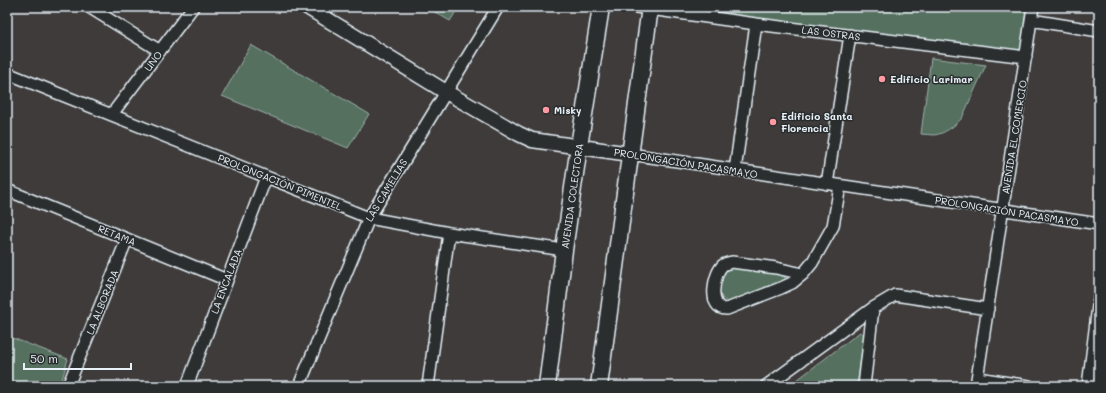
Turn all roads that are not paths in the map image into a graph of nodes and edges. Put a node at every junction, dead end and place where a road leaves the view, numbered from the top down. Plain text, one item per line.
1 (89, 7) edge
2 (194, 7) edge
3 (307, 7) edge
4 (498, 7) edge
5 (601, 7) edge
6 (1033, 7) edge
7 (645, 8) edge
8 (1031, 20) junction
9 (756, 24) junction
10 (1099, 31) edge
11 (850, 35) junction
12 (160, 51) junction
13 (1026, 57) junction
14 (7, 73) edge
15 (446, 92) junction
16 (112, 114) junction
17 (579, 146) junction
18 (630, 154) junction
19 (735, 170) junction
20 (266, 177) junction
21 (827, 184) junction
22 (840, 186) junction
23 (7, 190) edge
24 (1003, 210) junction
25 (369, 218) junction
26 (1099, 224) edge
27 (449, 233) junction
28 (127, 239) junction
29 (564, 250) junction
30 (803, 274) junction
31 (227, 280) junction
32 (1099, 298) edge
33 (873, 308) junction
34 (988, 309) junction
35 (977, 382) edge
36 (68, 386) edge
37 (187, 386) edge
38 (299, 386) edge
39 (428, 386) edge
40 (547, 386) edge
41 (599, 386) edge
42 (766, 386) edge
43 (864, 386) edge
44 (1029, 386) edge
45 (1088, 386) edge

1 - 12 street
2 - 12 street, UNO
3 - 15 street, PROLONGACIÓN PACASMAYO
4 - 15 street, LAS CAMELIAS
5 - 17 main road, AVENIDA COLECTORA
6 - 8 street, AVENIDA EL COMERCIO
7 - 9 street, LAS OSTRAS
7 - 18 main road
8 - 10 street
8 - 13 street, AVENIDA EL COMERCIO
9 - 11 street, LAS OSTRAS
9 - 19 street
11 - 13 street, LAS OSTRAS
11 - 21 street
12 - 16 street, UNO
13 - 24 street, AVENIDA EL COMERCIO
14 - 16 street, PROLONGACIÓN PIMENTEL
15 - 17 street, PROLONGACIÓN PACASMAYO
15 - 25 street, LAS CAMELIAS
16 - 20 street, PROLONGACIÓN PIMENTEL
17 - 18 street, PROLONGACIÓN PACASMAYO
17 - 29 main road, AVENIDA COLECTORA
18 - 19 street, PROLONGACIÓN PACASMAYO
18 - 41 main road
19 - 21 street, PROLONGACIÓN PACASMAYO
20 - 25 street, PROLONGACIÓN PIMENTEL
20 - 31 street, LA ENCALADA
21 - 22 street, PROLONGACIÓN PACASMAYO
22 - 24 street, PROLONGACIÓN PACASMAYO
22 - 30 street
23 - 28 street, RETAMA
24 - 26 street, PROLONGACIÓN PACASMAYO
24 - 34 street, AVENIDA EL COMERCIO
25 - 27 street, PROLONGACIÓN PIMENTEL
25 - 38 street, LAS CAMELIAS
27 - 29 street, PROLONGACIÓN PIMENTEL
27 - 39 street
28 - 31 street, RETAMA
28 - 36 street, LA ALBORADA
29 - 40 main road, AVENIDA COLECTORA
30 - 30 street
31 - 37 street, LA ENCALADA
32 - 45 street
33 - 34 street
33 - 42 street
33 - 43 street
34 - 35 street, AVENIDA EL COMERCIO
35 - 44 street

